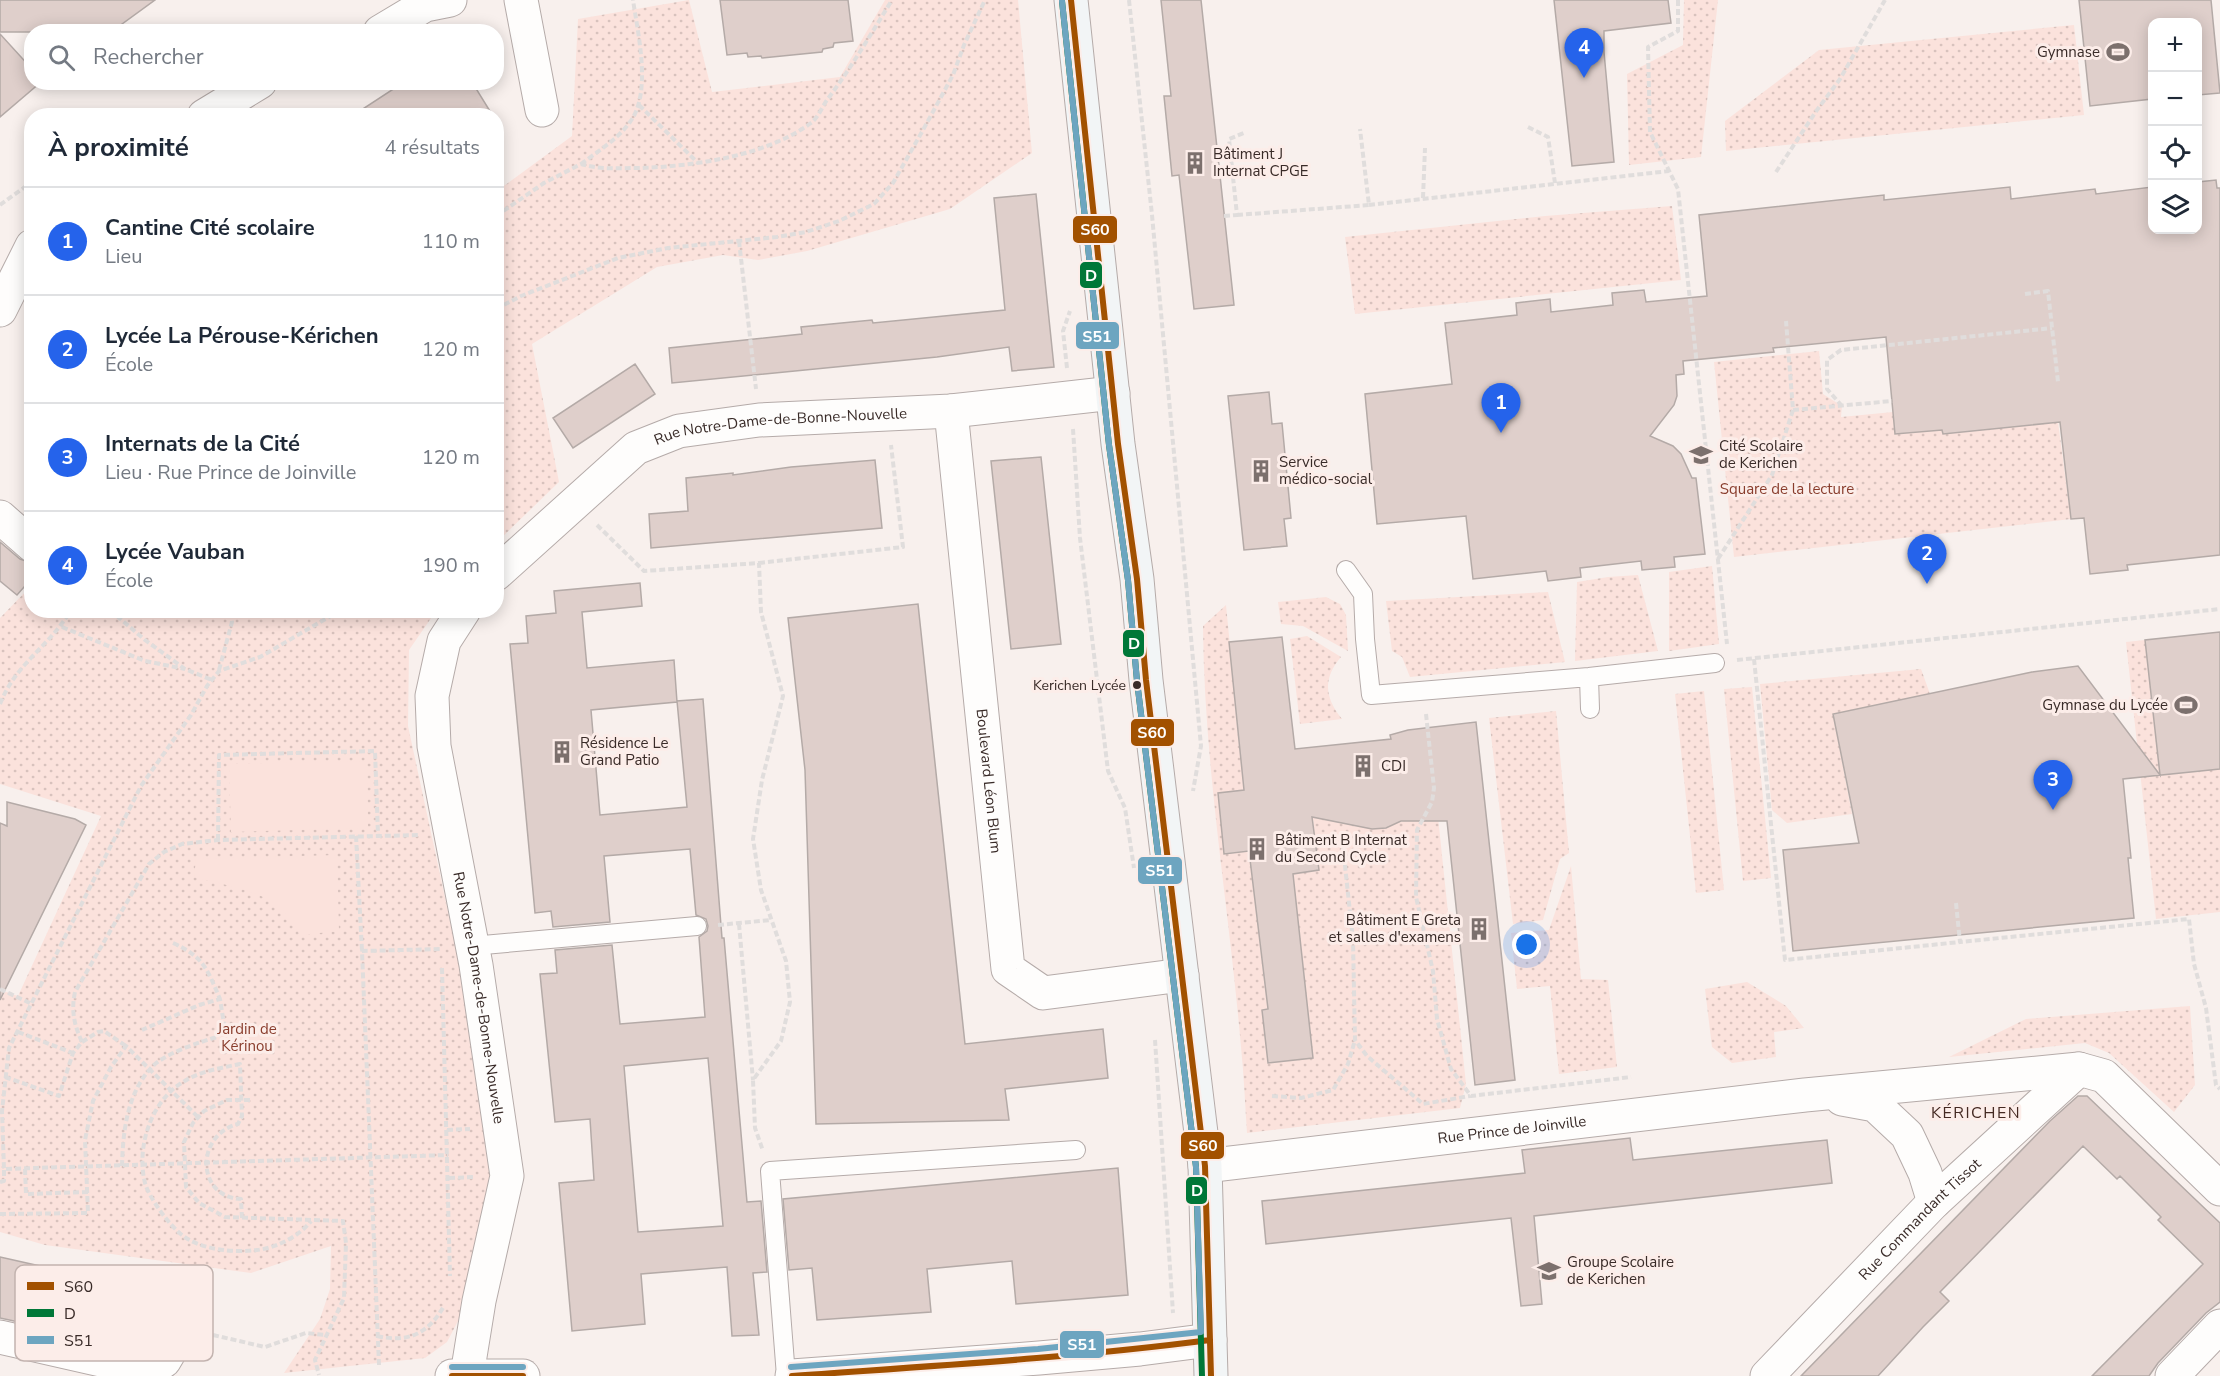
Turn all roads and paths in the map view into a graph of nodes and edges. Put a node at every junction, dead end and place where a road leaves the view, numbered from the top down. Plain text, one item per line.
1 (450, 0) edge
2 (521, 0) edge
3 (633, 0) edge
4 (892, 0) edge
5 (986, 0) edge
6 (1071, 0) edge
7 (1129, 0) edge
8 (1678, 0) edge
9 (1885, 0) edge
10 (393, 24) edge
11 (247, 90) edge
12 (639, 105) junction
13 (217, 108) edge
14 (542, 110) dead end
15 (1528, 127) dead end
16 (1360, 129) dead end
17 (1244, 133) dead end
18 (1425, 148) dead end
19 (699, 163) junction
20 (581, 164) junction
21 (1669, 171) junction
22 (1776, 172) dead end
23 (1555, 183) junction
24 (24, 188) edge
25 (1423, 198) junction
26 (1369, 204) junction
27 (0, 205) edge
28 (504, 210) edge
29 (1237, 214) junction
30 (1224, 216) dead end
31 (739, 241) junction
32 (24, 262) edge
33 (2025, 294) dead end
34 (504, 305) edge
35 (0, 309) edge
36 (1786, 321) dead end
37 (2052, 328) junction
38 (2058, 382) dead end
39 (1113, 393) junction
40 (1892, 401) dead end
41 (1842, 406) junction
42 (1793, 410) junction
43 (951, 411) junction
44 (887, 414) junction
45 (759, 420) junction
46 (1073, 422) dead end
47 (576, 504) junction
48 (0, 517) edge
49 (24, 538) edge
50 (1718, 559) junction
51 (759, 563) junction
52 (504, 567) edge
53 (1346, 570) dead end
54 (2220, 609) edge
55 (67, 618) edge
56 (120, 618) edge
57 (231, 618) edge
58 (327, 618) edge
59 (459, 618) edge
60 (62, 627) junction
61 (1754, 658) junction
62 (1722, 662) junction
63 (185, 669) junction
64 (219, 671) junction
65 (1588, 677) junction
66 (212, 680) junction
67 (0, 704) edge
68 (1590, 709) dead end
69 (1426, 716) dead end
70 (1192, 794) dead end
71 (451, 834) junction
72 (378, 835) junction
73 (356, 836) junction
74 (1342, 838) dead end
75 (218, 840) junction
76 (1135, 876) dead end
77 (1956, 903) dead end
78 (771, 920) junction
79 (739, 924) junction
80 (697, 926) joint
81 (1960, 942) junction
82 (173, 943) dead end
83 (362, 951) junction
84 (474, 955) junction
85 (1182, 975) junction
86 (0, 989) edge
87 (220, 999) junction
88 (32, 1004) junction
89 (142, 1030) dead end
90 (18, 1032) junction
91 (1155, 1036) dead end
92 (1355, 1040) junction
93 (82, 1042) junction
94 (126, 1046) junction
95 (73, 1053) junction
96 (2079, 1069) junction
97 (150, 1070) junction
98 (5, 1077) junction
99 (1631, 1077) dead end
100 (753, 1080) junction
101 (2220, 1089) edge
102 (171, 1091) junction
103 (1820, 1094) junction
104 (1471, 1095) junction
105 (1272, 1096) dead end
106 (241, 1100) junction
107 (250, 1100) dead end
108 (198, 1117) junction
109 (1076, 1150) dead end
110 (448, 1155) junction
111 (2, 1157) edge
112 (370, 1158) junction
113 (205, 1163) junction
114 (184, 1164) junction
115 (143, 1165) junction
116 (122, 1166) junction
117 (1205, 1166) junction
118 (87, 1167) junction
119 (4, 1169) junction
120 (26, 1169) junction
121 (770, 1171) junction
122 (0, 1182) edge
123 (2220, 1189) edge
124 (88, 1192) junction
125 (1934, 1203) junction
126 (0, 1214) edge
127 (242, 1218) junction
128 (311, 1221) junction
129 (450, 1279) dead end
130 (447, 1300) dead end
131 (1170, 1302) dead end
132 (2220, 1326) edge
133 (325, 1335) junction
134 (220, 1336) dead end
135 (377, 1336) junction
136 (0, 1337) edge
137 (15, 1340) edge
138 (1210, 1340) junction
139 (105, 1361) edge
140 (164, 1361) edge
141 (379, 1365) dead end
142 (1040, 1367) edge
143 (319, 1375) edge
144 (460, 1375) edge
145 (523, 1376) edge
146 (786, 1376) edge
147 (792, 1376) edge
148 (1211, 1376) edge
149 (1767, 1376) edge
150 (2172, 1376) edge

1 - 10 street
2 - 14 street
3 - 12 path
4 - 19 path
5 - 31 path
6 - 39 main road
7 - 70 path
8 - 21 path
9 - 22 path
11 - 13 street
12 - 19 path
12 - 20 path
15 - 23 path
16 - 26 path
17 - 29 path
18 - 25 path
19 - 20 path
20 - 28 path
21 - 23 path
21 - 50 path
23 - 25 path
24 - 27 path
25 - 26 path
26 - 29 path
29 - 30 path
31 - 34 path
31 - 45 path
32 - 35 street
33 - 37 path
36 - 42 path
37 - 38 path
37 - 41 path
39 - 43 street, Rue Notre-Dame-de-Bonne-Nouvelle
39 - 85 main road
40 - 41 path
41 - 42 path
42 - 50 path
43 - 44 street, Rue Notre-Dame-de-Bonne-Nouvelle
43 - 85 street, Boulevard Léon Blum
44 - 45 street, Rue Notre-Dame-de-Bonne-Nouvelle
44 - 51 path
45 - 47 street, Rue Notre-Dame-de-Bonne-Nouvelle
46 - 76 path
47 - 51 path
47 - 52 street, Rue Notre-Dame-de-Bonne-Nouvelle
48 - 49 street
50 - 62 path
51 - 78 path
53 - 65 lane
54 - 61 path
55 - 60 path
56 - 63 path
57 - 64 path
58 - 64 path
59 - 71 street, Rue Notre-Dame-de-Bonne-Nouvelle
60 - 63 path
60 - 67 path
61 - 62 path
61 - 81 path
62 - 65 lane
63 - 66 path
64 - 66 path
65 - 68 lane
66 - 88 path
69 - 104 path
71 - 72 path
71 - 84 street, Rue Notre-Dame-de-Bonne-Nouvelle
72 - 73 path
72 - 75 path
73 - 75 path
73 - 83 path
74 - 92 path
75 - 93 path
77 - 81 path
78 - 79 path
78 - 100 path
79 - 80 path
79 - 100 path
80 - 84 lane
81 - 101 path
82 - 87 path
83 - 110 path
83 - 112 path
84 - 144 street, Rue Notre-Dame-de-Bonne-Nouvelle
85 - 117 main road
86 - 88 path
87 - 89 path
87 - 97 path
88 - 90 path
90 - 95 path
90 - 98 path
91 - 131 path
92 - 104 path
92 - 105 path
93 - 94 path
93 - 95 path
94 - 97 path
94 - 118 path
95 - 98 path
96 - 103 street, Rue Prince de Joinville
96 - 123 street
96 - 125 street, Rue Commandant Tissot
97 - 102 path
97 - 116 path
98 - 111 path
99 - 104 path
100 - 121 path
102 - 106 path
102 - 108 path
102 - 115 path
103 - 117 street, Rue Prince de Joinville
103 - 125 street, Rue Prince de Joinville
106 - 107 path
106 - 108 path
106 - 113 path
108 - 114 path
109 - 121 lane
110 - 112 path
110 - 129 path
111 - 119 path
112 - 113 path
112 - 135 path
113 - 114 path
113 - 127 path
114 - 115 path
114 - 127 path
115 - 116 path
115 - 128 path
116 - 118 path
117 - 138 main road
118 - 120 path
118 - 124 path
119 - 120 path
119 - 122 path
120 - 124 path
121 - 146 lane
124 - 126 path
125 - 149 street, Rue Commandant Tissot
127 - 128 path
128 - 133 path
130 - 135 path
132 - 150 street
133 - 134 path
133 - 143 path
135 - 141 path
136 - 137 street
138 - 142 street
138 - 148 main road
139 - 140 street
142 - 147 street
144 - 145 street

